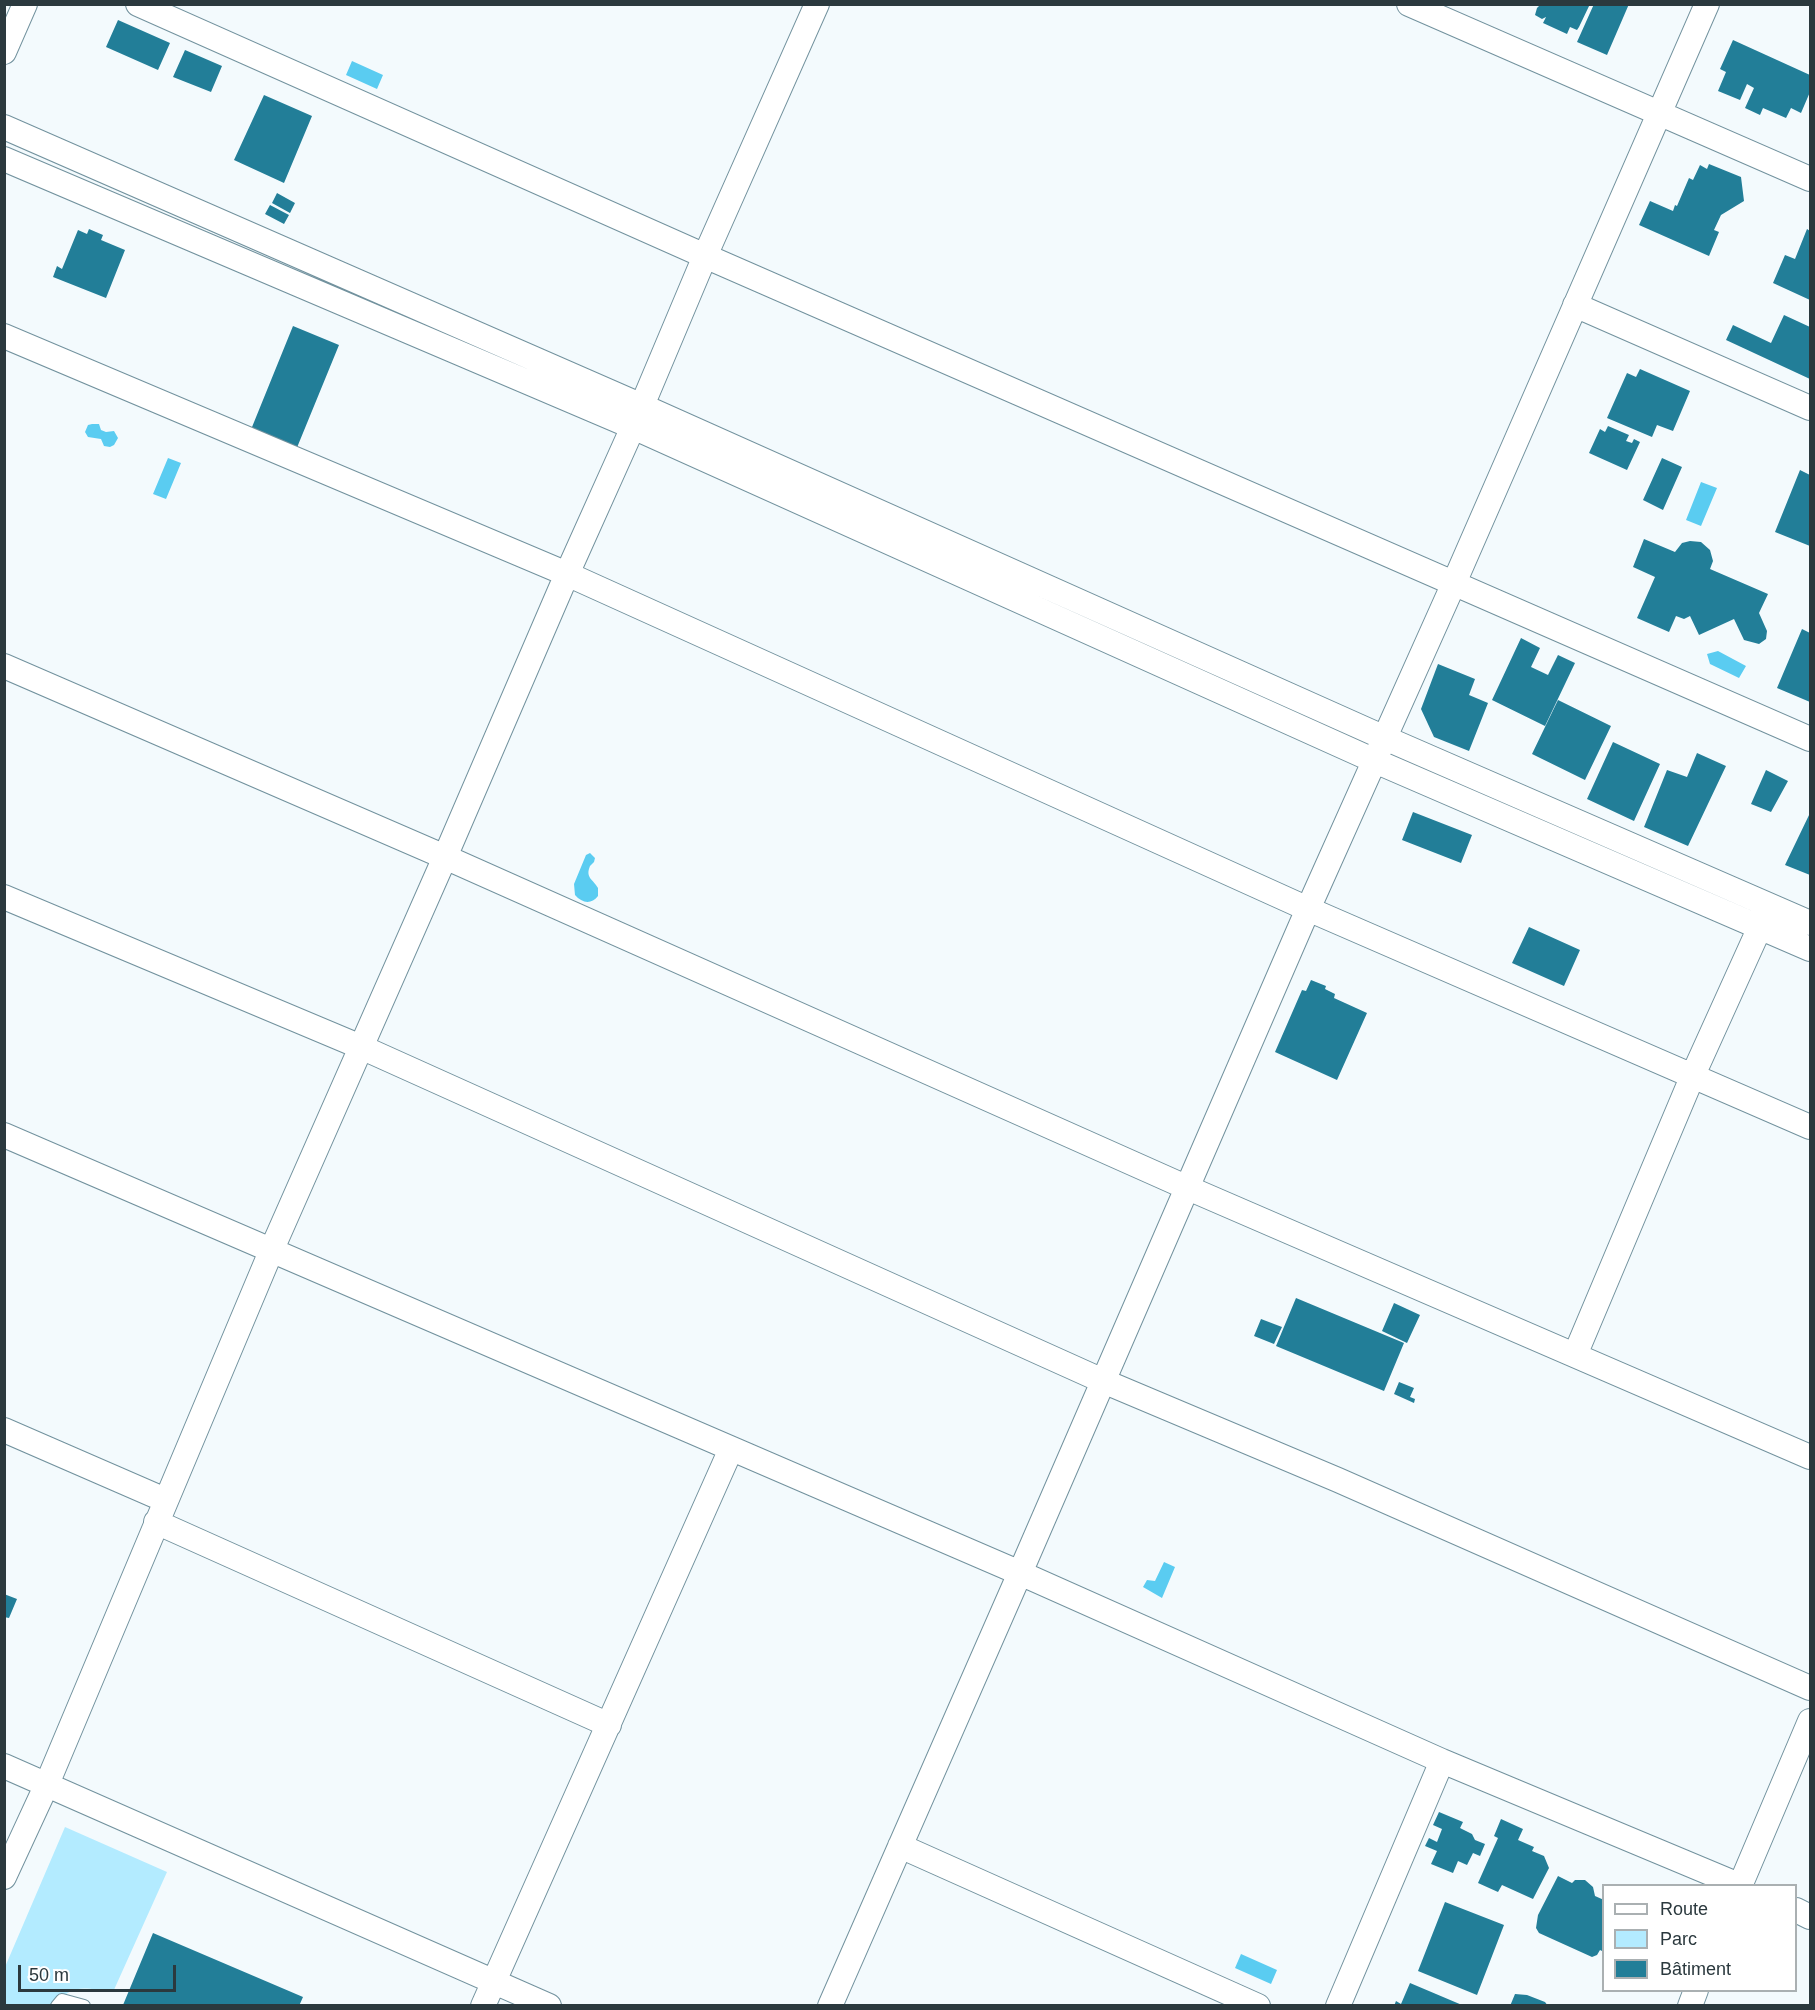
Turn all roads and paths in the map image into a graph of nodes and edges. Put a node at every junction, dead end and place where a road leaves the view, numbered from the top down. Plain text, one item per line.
1 (25, 4) edge
2 (138, 4) edge
3 (817, 4) edge
4 (1409, 4) edge
5 (1707, 4) edge
6 (4, 52) edge
7 (1658, 114) junction
8 (4, 127) edge
9 (4, 159) edge
10 (1810, 179) edge
11 (705, 256) junction
12 (1575, 305) junction
13 (4, 336) edge
14 (1810, 408) edge
15 (638, 417) junction
16 (567, 574) junction
17 (1454, 583) junction
18 (4, 666) edge
19 (1385, 738) junction
20 (1810, 739) edge
21 (1376, 760) junction
22 (445, 857) junction
23 (4, 897) edge
24 (1308, 909) junction
25 (1810, 923) edge
26 (1760, 927) junction
27 (1810, 949) edge
28 (361, 1047) junction
29 (1694, 1075) junction
30 (1810, 1127) edge
31 (4, 1135) edge
32 (1188, 1188) junction
33 (272, 1249) junction
34 (1575, 1355) junction
35 (1103, 1381) junction
36 (4, 1430) edge
37 (731, 1449) junction
38 (1810, 1457) edge
39 (165, 1500) junction
40 (156, 1522) junction
41 (1020, 1573) junction
42 (1810, 1688) edge
43 (1810, 1721) edge
44 (609, 1725) junction
45 (1442, 1761) junction
46 (4, 1766) edge
47 (47, 1784) junction
48 (900, 1846) junction
49 (4, 1877) edge
50 (1739, 1884) edge
51 (1741, 1884) edge
52 (493, 1981) junction
53 (57, 2006) edge
54 (84, 2006) edge
55 (483, 2006) edge
56 (549, 2006) edge
57 (830, 2006) edge
58 (1258, 2006) edge
59 (1338, 2006) edge

1 - 6 street
2 - 11 street
3 - 11 street
4 - 7 street
5 - 7 street
7 - 10 street
7 - 12 street
8 - 15 street
9 - 15 street
11 - 15 street
11 - 17 street
12 - 14 street
12 - 17 street
13 - 16 street
15 - 16 street
15 - 19 street
15 - 21 street
16 - 22 street
16 - 24 street
17 - 19 street
17 - 20 street
18 - 22 street
19 - 21 street
19 - 25 street
21 - 24 street
21 - 26 street
22 - 28 street
22 - 32 street
23 - 28 street
24 - 29 street
24 - 32 street
26 - 27 street
26 - 29 street
28 - 33 street
28 - 35 street
29 - 30 street
29 - 34 street
31 - 33 street
32 - 34 street
32 - 35 street
33 - 37 street
33 - 39 street
34 - 38 street
35 - 41 street
35 - 42 street
36 - 39 street
37 - 41 street
37 - 44 street
39 - 40 street
40 - 44 street
40 - 47 street
41 - 45 street
41 - 48 street
43 - 51 street
44 - 52 street
45 - 50 street
45 - 59 street
46 - 47 street
47 - 49 street
47 - 52 street
48 - 57 street
48 - 58 street
52 - 55 street
52 - 56 street
53 - 54 lane

